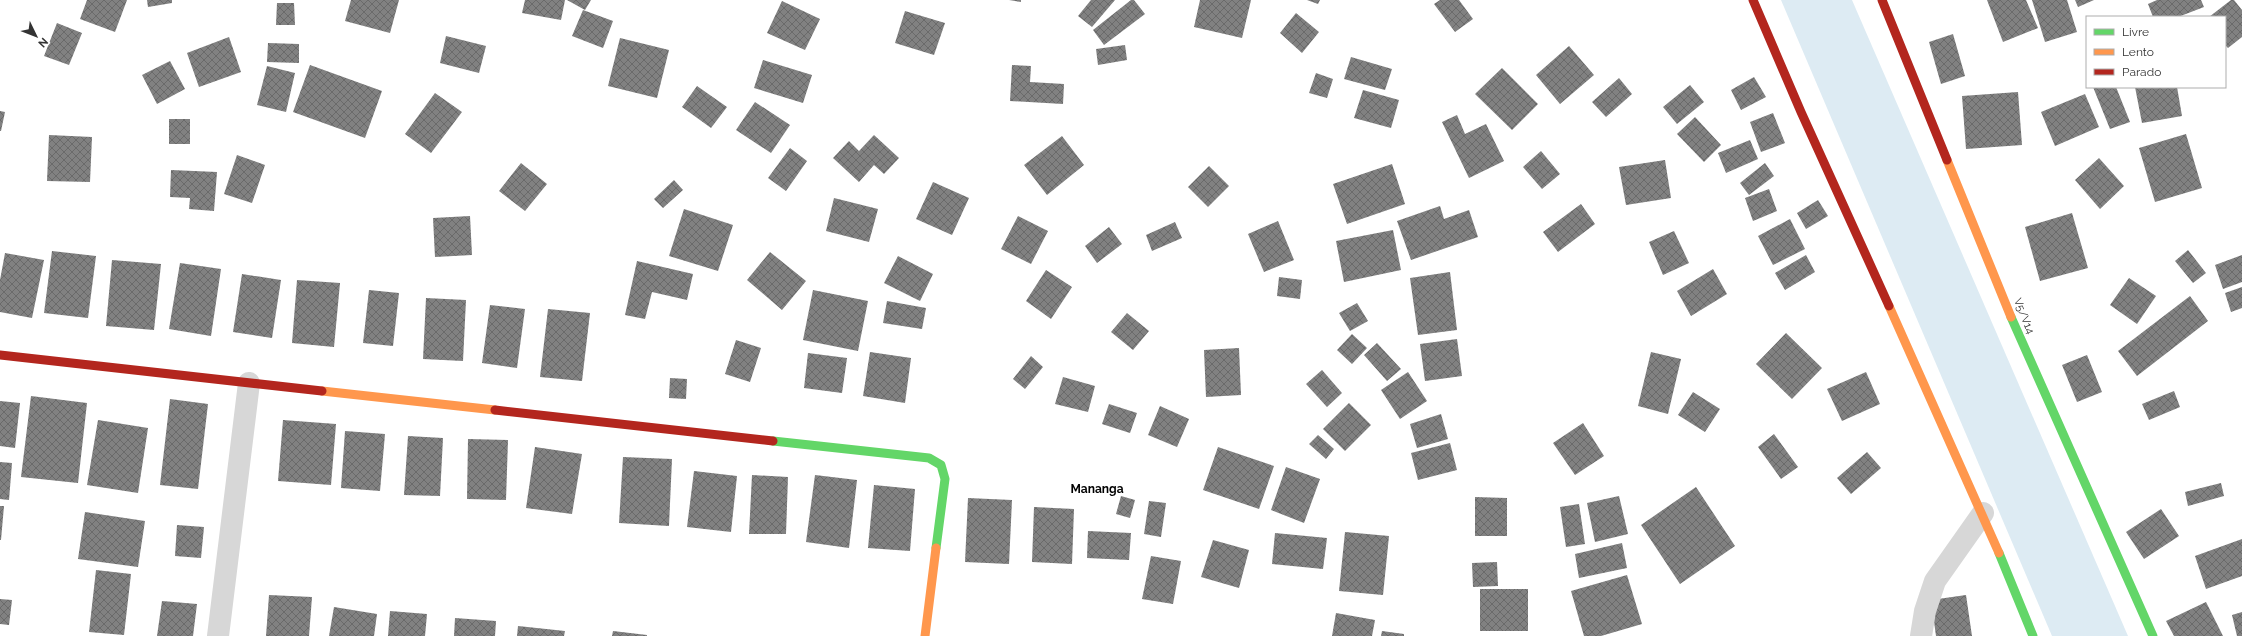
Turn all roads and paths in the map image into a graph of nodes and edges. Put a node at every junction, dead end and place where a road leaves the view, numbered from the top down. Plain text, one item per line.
1 (1753, 0) edge
2 (1882, 0) edge
3 (0, 355) edge
4 (249, 383) junction
5 (1983, 513) junction
6 (218, 636) edge
7 (925, 636) edge
8 (1921, 636) edge
9 (2033, 636) edge
10 (2153, 636) edge

1 - 5 street
2 - 10 street, V5/V14
3 - 4 street
4 - 6 street
4 - 7 street
5 - 8 street
5 - 9 street

